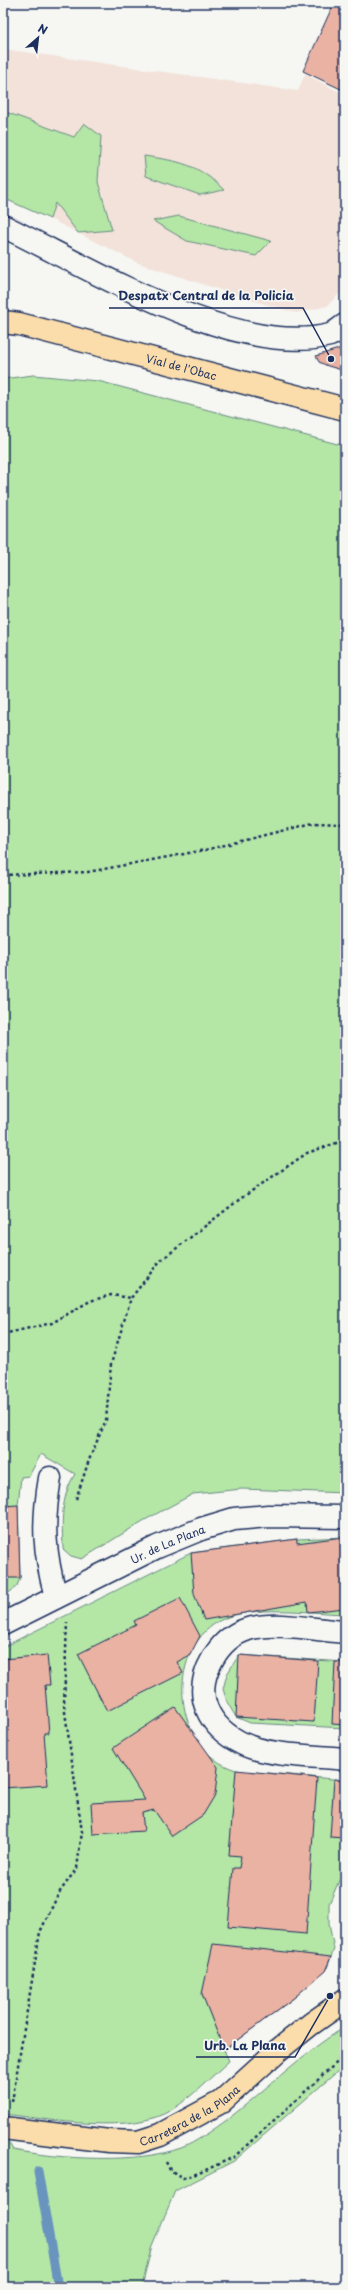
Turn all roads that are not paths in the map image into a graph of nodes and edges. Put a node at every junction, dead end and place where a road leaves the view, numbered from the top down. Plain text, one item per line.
1 (3, 226) edge
2 (8, 321) edge
3 (345, 325) edge
4 (345, 409) edge
5 (50, 1478) dead end
6 (345, 1517) edge
7 (56, 1597) junction
8 (3, 1624) edge
9 (345, 1632) edge
10 (345, 1759) edge
11 (345, 2000) edge
12 (3, 2128) edge

1 - 3 street
2 - 4 main road, Vial de l'Obac
5 - 7 street
6 - 7 street, Ur. de La Plana
7 - 8 street, Ur. de La Plana
9 - 10 street
11 - 12 main road, Carretera de la Plana

